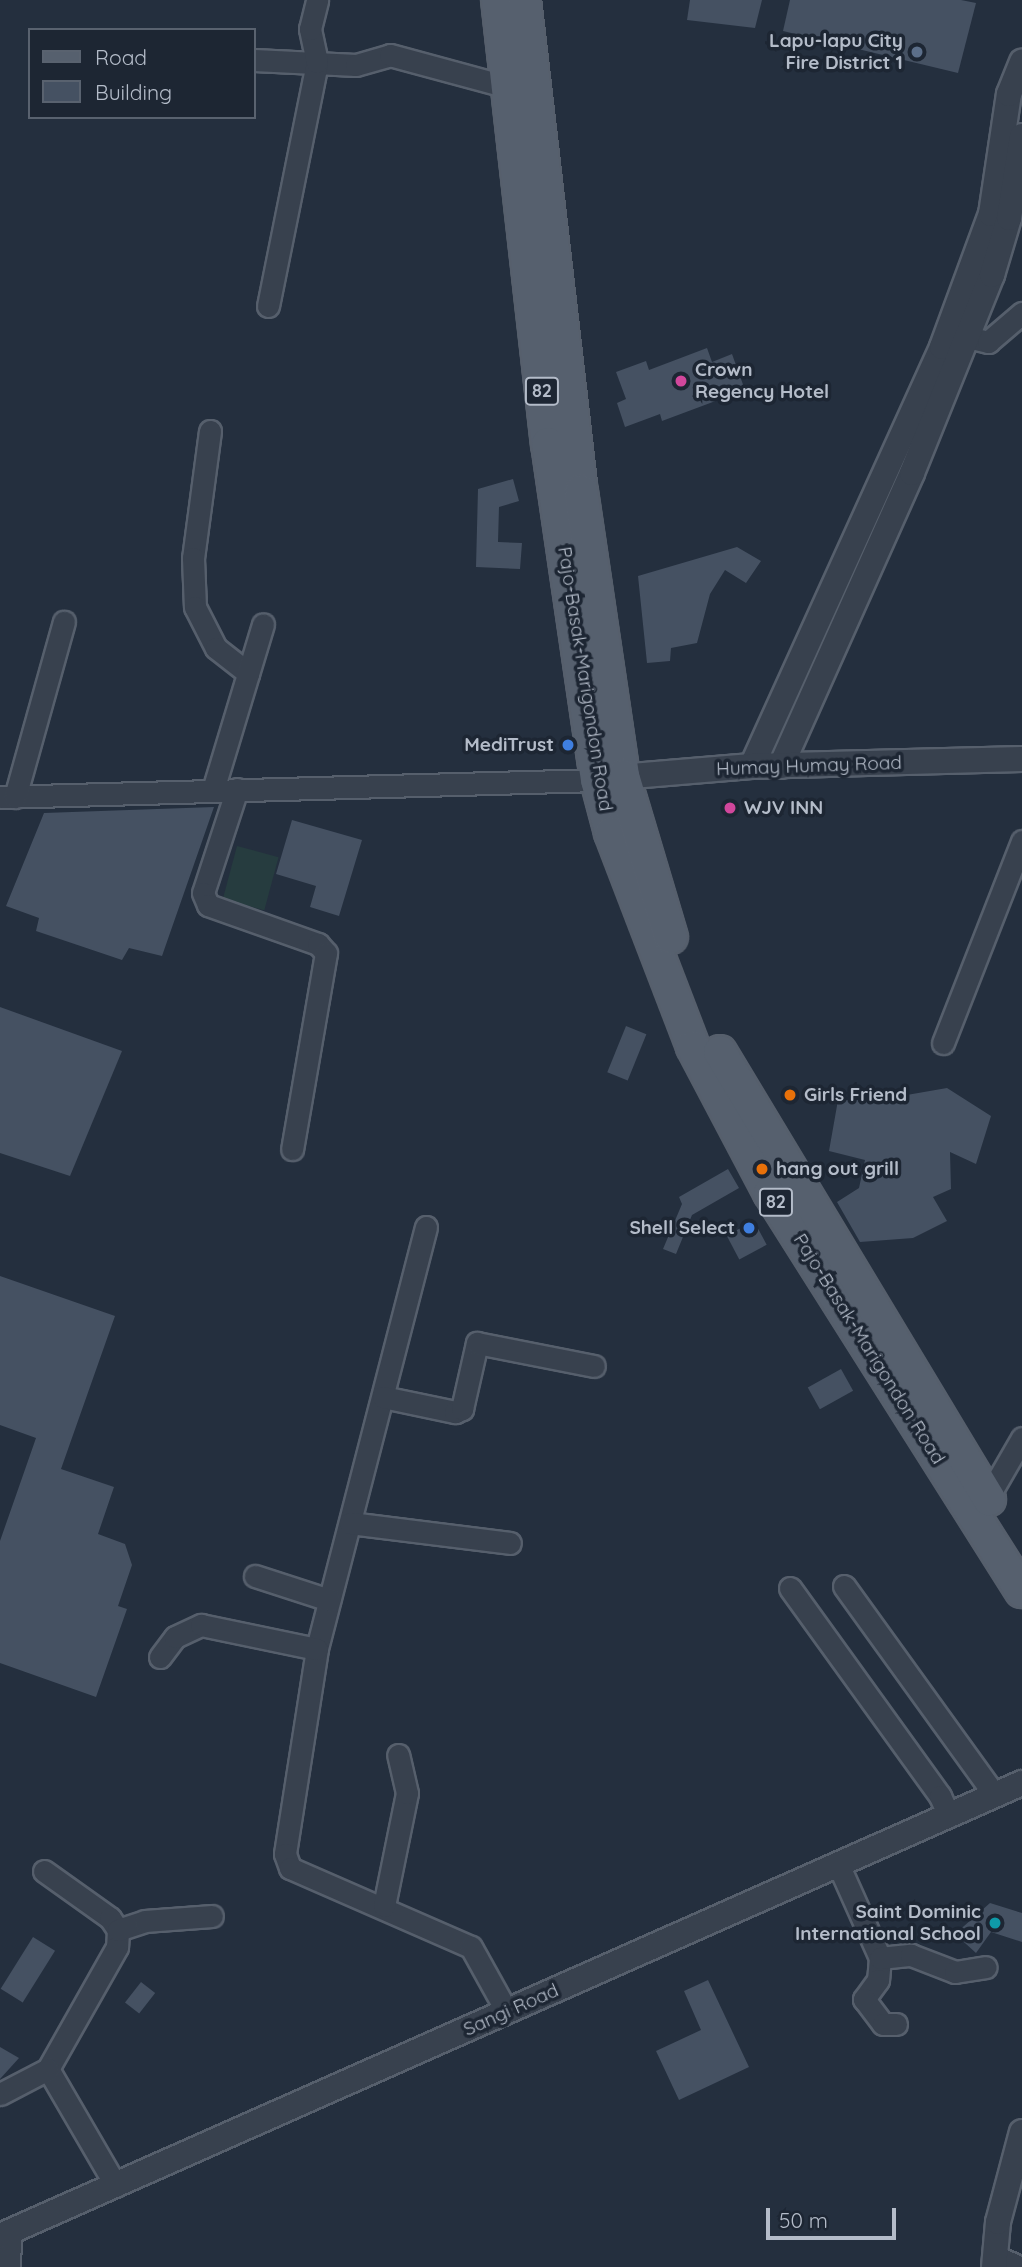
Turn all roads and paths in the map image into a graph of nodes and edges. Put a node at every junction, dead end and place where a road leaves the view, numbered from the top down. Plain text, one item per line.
1 (317, 0) edge
2 (498, 0) edge
3 (524, 0) edge
4 (256, 60) edge
5 (1022, 61) edge
6 (317, 62) junction
7 (508, 87) junction
8 (526, 132) junction
9 (1022, 136) edge
10 (268, 306) dead end
11 (1022, 313) edge
12 (967, 337) junction
13 (210, 431) dead end
14 (854, 533) junction
15 (880, 544) junction
16 (64, 622) dead end
17 (263, 624) dead end
18 (248, 673) junction
19 (1022, 759) edge
20 (752, 766) junction
21 (781, 766) junction
22 (610, 778) junction
23 (237, 789) junction
24 (213, 790) junction
25 (7, 797) edge
26 (1022, 841) edge
27 (943, 1043) dead end
28 (292, 1149) dead end
29 (426, 1227) dead end
30 (594, 1366) dead end
31 (383, 1397) junction
32 (1022, 1438) edge
33 (988, 1497) junction
34 (350, 1523) junction
35 (510, 1543) dead end
36 (1022, 1551) edge
37 (255, 1576) dead end
38 (844, 1586) dead end
39 (790, 1588) dead end
40 (1022, 1591) edge
41 (329, 1600) junction
42 (317, 1649) junction
43 (160, 1657) dead end
44 (398, 1755) dead end
45 (1022, 1783) edge
46 (995, 1795) junction
47 (949, 1816) junction
48 (838, 1864) junction
49 (44, 1871) dead end
50 (384, 1906) junction
51 (212, 1916) dead end
52 (118, 1930) junction
53 (880, 1958) junction
54 (986, 1967) dead end
55 (507, 2012) junction
56 (896, 2025) dead end
57 (48, 2069) junction
58 (0, 2094) edge
59 (1022, 2132) edge
60 (116, 2186) junction
61 (5, 2234) edge
62 (995, 2261) edge
63 (9, 2267) edge
64 (1020, 2267) edge

1 - 6 street
2 - 7 main road, Pajo-Basak-Marigondon Road / 82
3 - 8 main road, Pajo-Basak-Marigondon Road / 82
4 - 6 street
5 - 14 street
6 - 7 street
6 - 10 street
7 - 8 main road, Pajo-Basak-Marigondon Road / 82
8 - 22 main road, Pajo-Basak-Marigondon Road / 82
9 - 12 street
11 - 12 street
12 - 15 street
13 - 18 street
14 - 15 street
14 - 20 street
15 - 21 street
16 - 25 street
17 - 18 street
18 - 24 street
19 - 21 street, Humay Humay Road
20 - 21 street, Humay Humay Road
20 - 22 street, Humay Humay Road
22 - 23 street
22 - 33 main road, Pajo-Basak-Marigondon Road / 82
22 - 40 main road, Pajo-Basak-Marigondon Road / 82
23 - 24 street
23 - 28 street
24 - 25 street
26 - 27 street
29 - 31 street
30 - 31 street
31 - 34 street
32 - 33 street
33 - 36 main road, Pajo-Basak-Marigondon Road / 82
34 - 35 street
34 - 41 street
37 - 41 street
38 - 46 street
39 - 47 street
41 - 42 street
42 - 43 street
42 - 50 street
44 - 50 street
45 - 46 street, Sangi Road
46 - 47 street, Sangi Road
47 - 48 street, Sangi Road
48 - 53 street
48 - 55 street, Sangi Road
49 - 52 street
50 - 55 street
51 - 52 street
52 - 57 street
53 - 54 street
53 - 56 street
55 - 60 street, Sangi Road
57 - 58 street
57 - 60 street
59 - 62 street
60 - 61 street, Sangi Road
61 - 63 street
62 - 64 street

